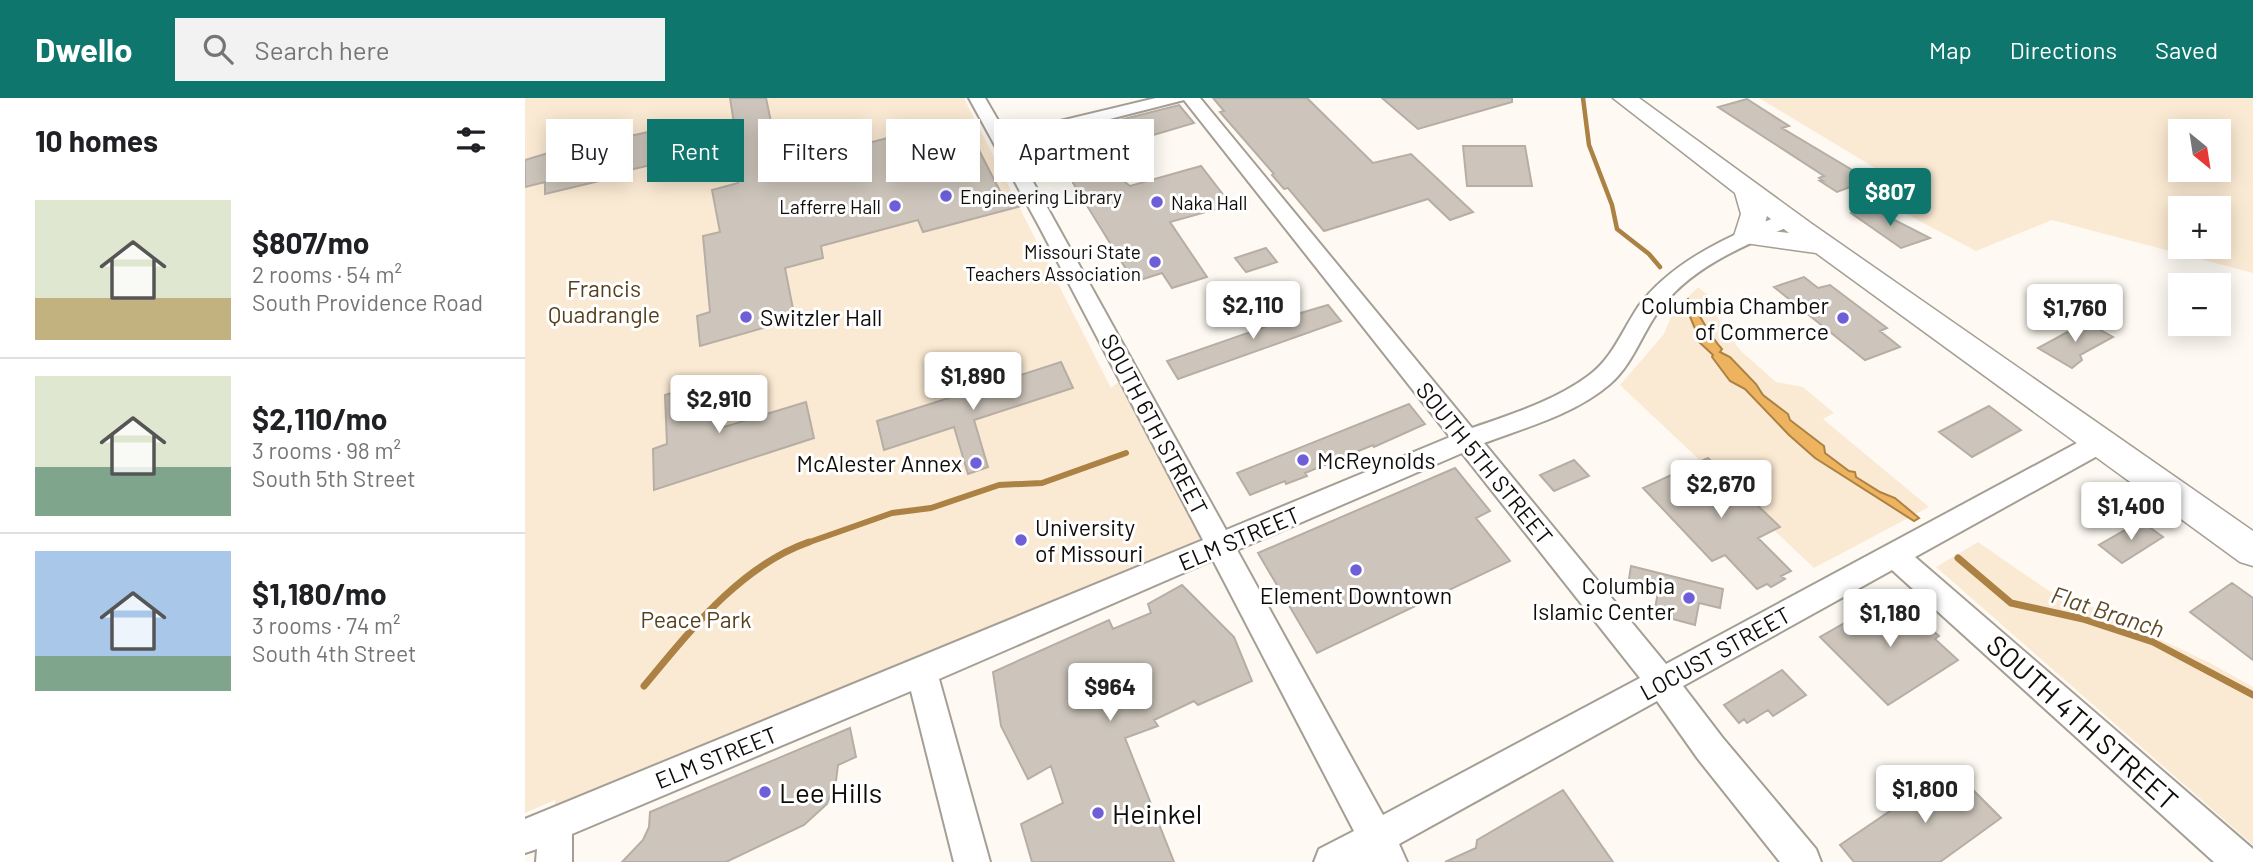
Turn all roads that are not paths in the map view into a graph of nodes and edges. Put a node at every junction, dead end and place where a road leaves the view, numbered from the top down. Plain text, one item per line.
1 (977, 98) edge
2 (1177, 98) edge
3 (1191, 98) edge
4 (1624, 98) edge
5 (1091, 119) edge
6 (994, 128) edge
7 (1023, 182) edge
8 (1747, 189) junction
9 (1788, 220) junction
10 (1748, 236) junction
11 (1825, 247) junction
12 (1467, 440) junction
13 (2099, 443) junction
14 (1220, 546) junction
15 (2253, 551) edge
16 (1894, 555) junction
17 (922, 672) junction
18 (1662, 682) junction
19 (540, 830) edge
20 (1383, 850) edge
21 (554, 862) edge
22 (972, 862) edge
23 (1332, 862) edge
24 (1803, 862) edge
25 (2240, 862) edge

1 - 6 street, SOUTH 6TH STREET
2 - 5 street
3 - 12 street, SOUTH 5TH STREET
4 - 8 main road
7 - 14 street, SOUTH 6TH STREET
8 - 9 main road
8 - 10 main road
9 - 10 street, ELM STREET
9 - 11 main road
10 - 11 main road
10 - 12 street, ELM STREET
11 - 13 main road
12 - 14 street, ELM STREET
12 - 18 street, SOUTH 5TH STREET
13 - 15 main road
13 - 16 street, LOCUST STREET
14 - 17 street, ELM STREET
14 - 20 street, SOUTH 6TH STREET
16 - 18 street, LOCUST STREET
16 - 25 street, SOUTH 4TH STREET
17 - 19 street, ELM STREET
17 - 22 street
18 - 20 street, LOCUST STREET
18 - 24 street, SOUTH 5TH STREET
19 - 21 street
20 - 23 street, LOCUST STREET

